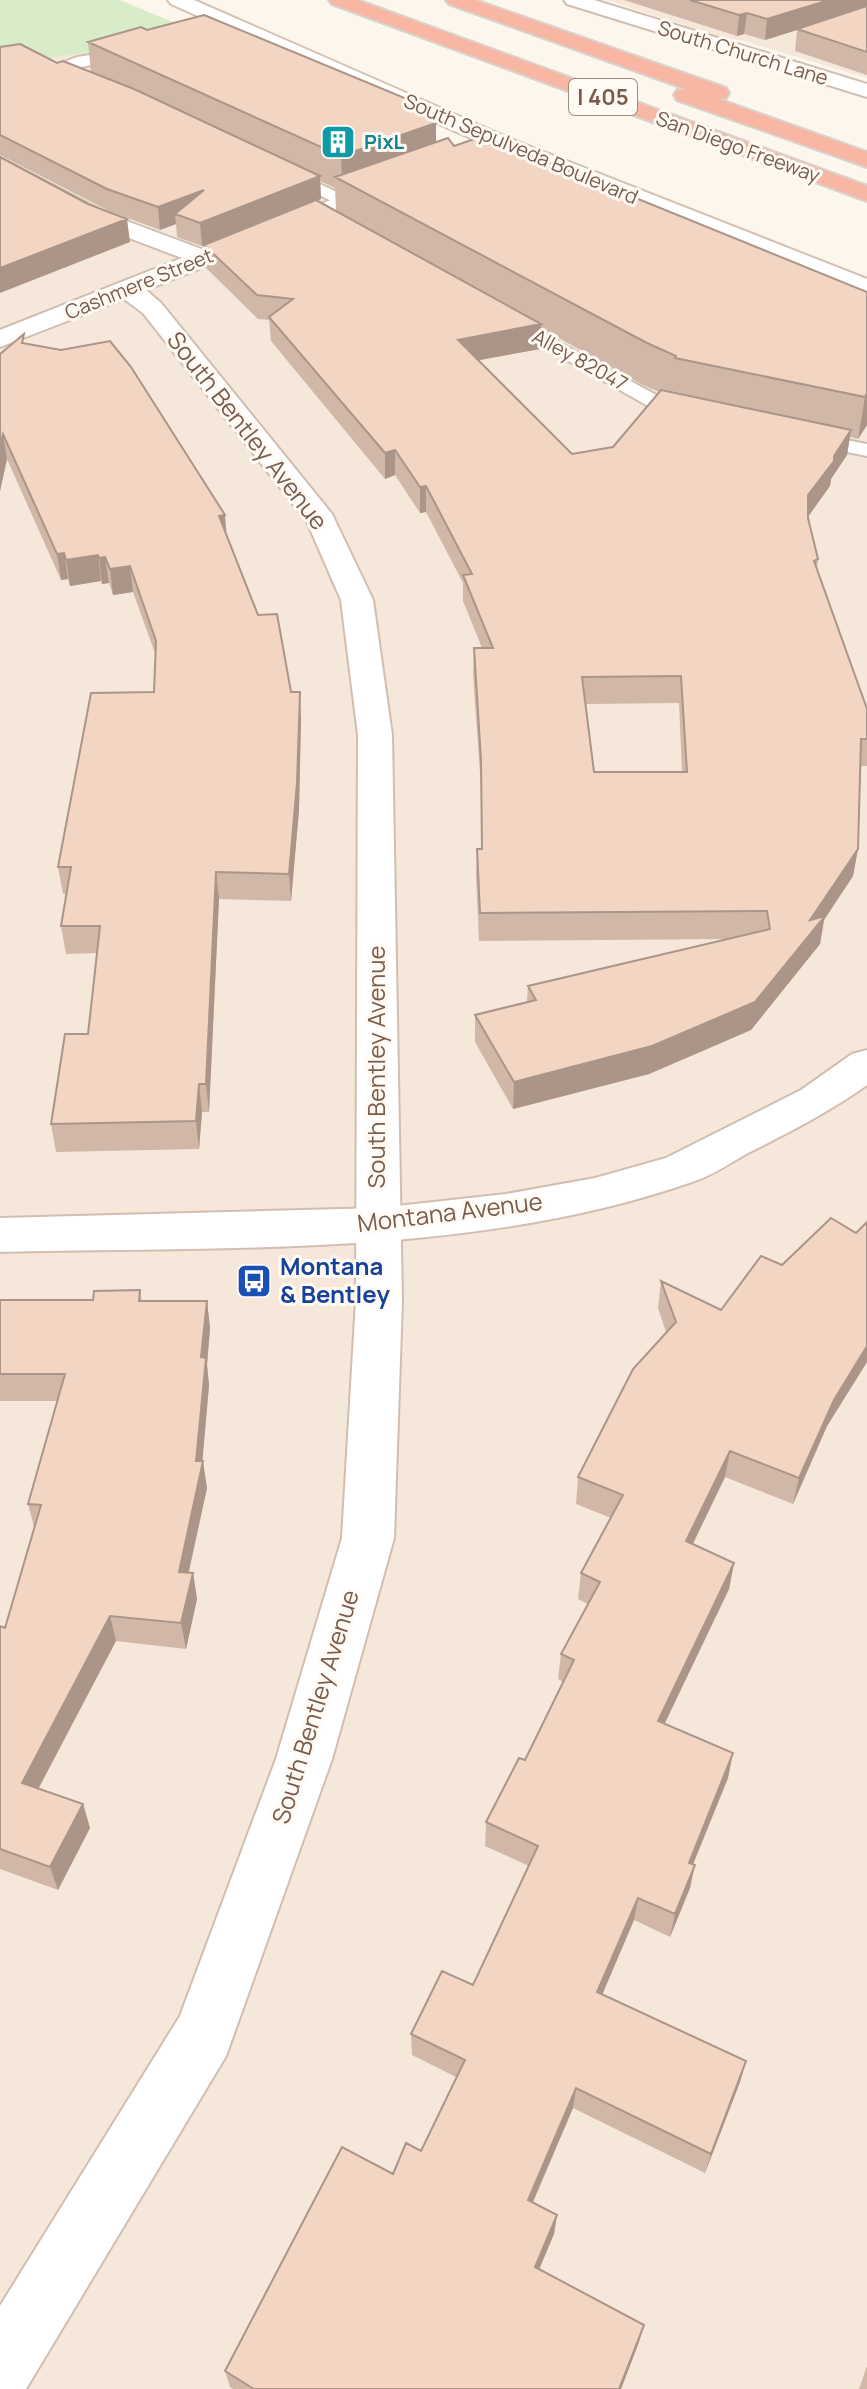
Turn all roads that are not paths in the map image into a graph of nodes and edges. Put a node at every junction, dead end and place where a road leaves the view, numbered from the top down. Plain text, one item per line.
1 (178, 0) edge
2 (339, 0) edge
3 (456, 0) edge
4 (574, 0) edge
5 (432, 5) dead end
6 (253, 32) junction
7 (229, 37) edge
8 (782, 45) dead end
9 (147, 50) edge
10 (748, 56) junction
11 (104, 90) edge
12 (867, 91) edge
13 (503, 144) junction
14 (867, 146) edge
15 (473, 155) edge
16 (867, 160) edge
17 (0, 165) edge
18 (267, 165) edge
19 (415, 176) edge
20 (867, 194) edge
21 (332, 213) junction
22 (203, 258) junction
23 (867, 288) edge
24 (128, 289) junction
25 (486, 308) edge
26 (0, 339) edge
27 (711, 419) edge
28 (789, 435) edge
29 (867, 450) edge
30 (867, 1064) edge
31 (379, 1225) junction
32 (0, 1235) edge
33 (0, 2369) edge

1 - 6 street, South Sepulveda Boulevard
2 - 20 highway, San Diego Freeway / I 405
3 - 14 highway, San Diego Freeway / I 405
4 - 10 street, South Church Lane
5 - 16 highway
6 - 7 lane
6 - 13 street, South Sepulveda Boulevard
8 - 10 street
9 - 11 lane
10 - 12 street, South Church Lane
13 - 15 street
13 - 23 street, South Sepulveda Boulevard
17 - 22 street
18 - 21 lane
19 - 21 street, Cashmere Street
21 - 22 street, Cashmere Street
22 - 24 street, Cashmere Street
24 - 26 street, Cashmere Street
24 - 31 street, South Bentley Avenue
25 - 27 lane, Alley 82047
28 - 29 lane
30 - 31 street, Montana Avenue
31 - 32 street, Montana Avenue
31 - 33 street, South Bentley Avenue

